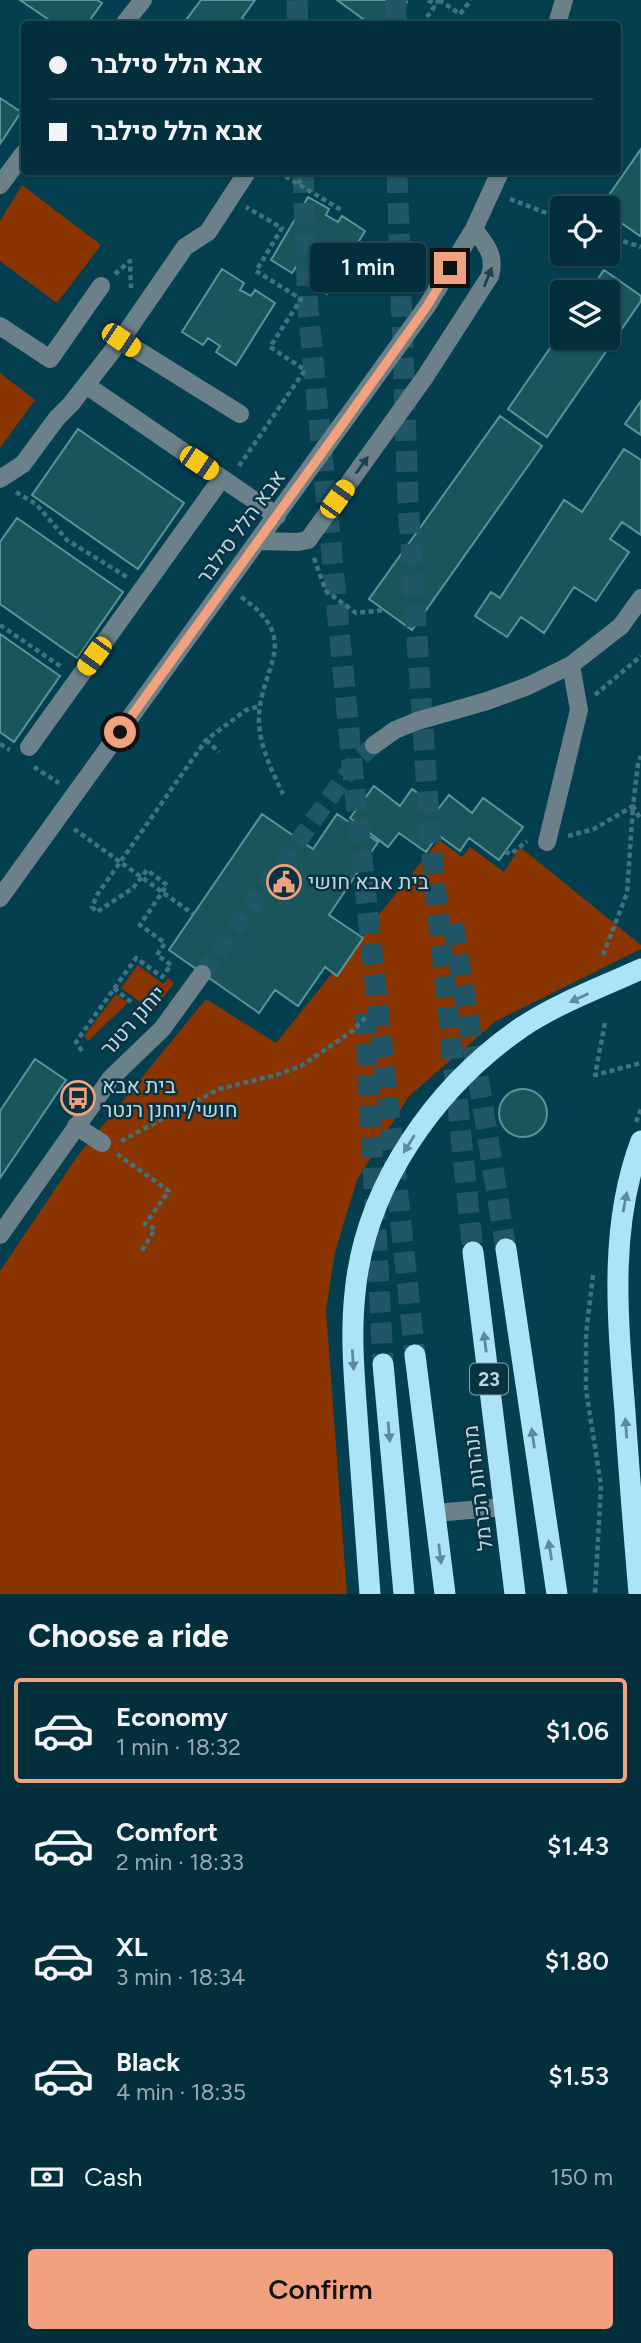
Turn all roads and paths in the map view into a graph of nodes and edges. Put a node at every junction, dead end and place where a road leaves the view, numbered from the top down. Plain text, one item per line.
1 (143, 0) edge
2 (428, 0) edge
3 (471, 0) edge
4 (565, 0) edge
5 (438, 2) edge
6 (126, 21) edge
7 (424, 21) edge
8 (558, 21) edge
9 (21, 157) edge
10 (245, 175) edge
11 (283, 175) edge
12 (304, 175) edge
13 (499, 175) edge
14 (298, 184) junction
15 (0, 185) edge
16 (491, 192) junction
17 (343, 211) dead end
18 (550, 214) edge
19 (264, 218) dead end
20 (474, 229) junction
21 (620, 240) edge
22 (641, 247) edge
23 (101, 286) joint
24 (132, 324) junction
25 (0, 326) edge
26 (121, 340) junction
27 (86, 385) junction
28 (240, 414) dead end
29 (252, 448) dead end
30 (222, 478) junction
31 (5, 483) edge
32 (277, 516) junction
33 (308, 540) junction
34 (258, 541) junction
35 (226, 587) junction
36 (143, 588) junction
37 (641, 598) edge
38 (385, 610) dead end
39 (0, 625) edge
40 (641, 656) edge
41 (571, 665) junction
42 (78, 679) junction
43 (260, 706) junction
44 (579, 710) junction
45 (206, 740) junction
46 (374, 745) tunnel mouth
47 (29, 747) dead end
48 (219, 751) dead end
49 (641, 756) edge
50 (36, 767) dead end
51 (74, 794) junction
52 (283, 794) dead end
53 (632, 806) junction
54 (641, 820) edge
55 (93, 842) dead end
56 (547, 842) joint
57 (0, 898) edge
58 (194, 914) dead end
59 (603, 955) dead end
60 (641, 969) edge
61 (202, 974) tunnel mouth
62 (114, 988) junction
63 (132, 1003) dead end
64 (367, 1016) dead end
65 (605, 1023) dead end
66 (82, 1051) dead end
67 (641, 1063) edge
68 (76, 1126) junction
69 (641, 1141) edge
70 (102, 1143) junction
71 (0, 1235) edge
72 (506, 1249) tunnel mouth
73 (141, 1252) dead end
74 (473, 1252) tunnel mouth
75 (415, 1355) tunnel mouth
76 (383, 1364) tunnel mouth
77 (505, 1507) junction
78 (435, 1513) junction
79 (370, 1594) edge
80 (404, 1594) edge
81 (445, 1594) edge
82 (515, 1594) edge
83 (557, 1594) edge
84 (639, 1594) edge

1 - 6 street
2 - 5 path
3 - 5 path
4 - 8 street
5 - 7 path
9 - 15 street
10 - 24 street
11 - 14 path
12 - 14 path
13 - 16 street, אבא הלל סילבר
14 - 17 path
16 - 18 path
16 - 20 street, אבא הלל סילבר
19 - 29 path
20 - 32 street, אבא הלל סילבר
33 -> 20 street
21 - 22 path
23 - 24 path
23 - 25 street
24 - 26 street
26 - 27 street
26 - 28 street
27 - 30 street
27 - 31 street
30 - 32 street
30 - 36 street
31 - 36 path
32 - 34 street, אבא הלל סילבר
33 - 34 street
33 - 38 path
34 - 35 street, אבא הלל סילבר
35 - 43 path
35 - 51 street, אבא הלל סילבר
36 - 42 street
37 - 41 street
39 - 42 path
40 - 44 path
41 - 44 street
41 - 46 street
42 - 47 street
43 - 45 path
43 - 52 path
44 - 56 street
45 - 48 path
45 - 62 path
49 - 53 path
50 - 51 path
51 - 57 street, אבא הלל סילבר
53 - 54 path
53 - 56 path
53 - 59 path
55 - 58 path
60 -> 79 highway
61 - 68 street, יוחנן רטנר
62 - 63 path
62 - 66 path
64 - 70 path
65 - 67 path
68 - 70 street
68 - 71 street, יוחנן רטנר
84 -> 69 highway
70 - 73 path
83 -> 72 highway
77 -> 74 highway, מנהרות הכרמל / 23
75 - 78 highway
76 -> 80 highway
77 - 78 street
77 - 82 highway, מנהרות הכרמל / 23
78 -> 81 highway

